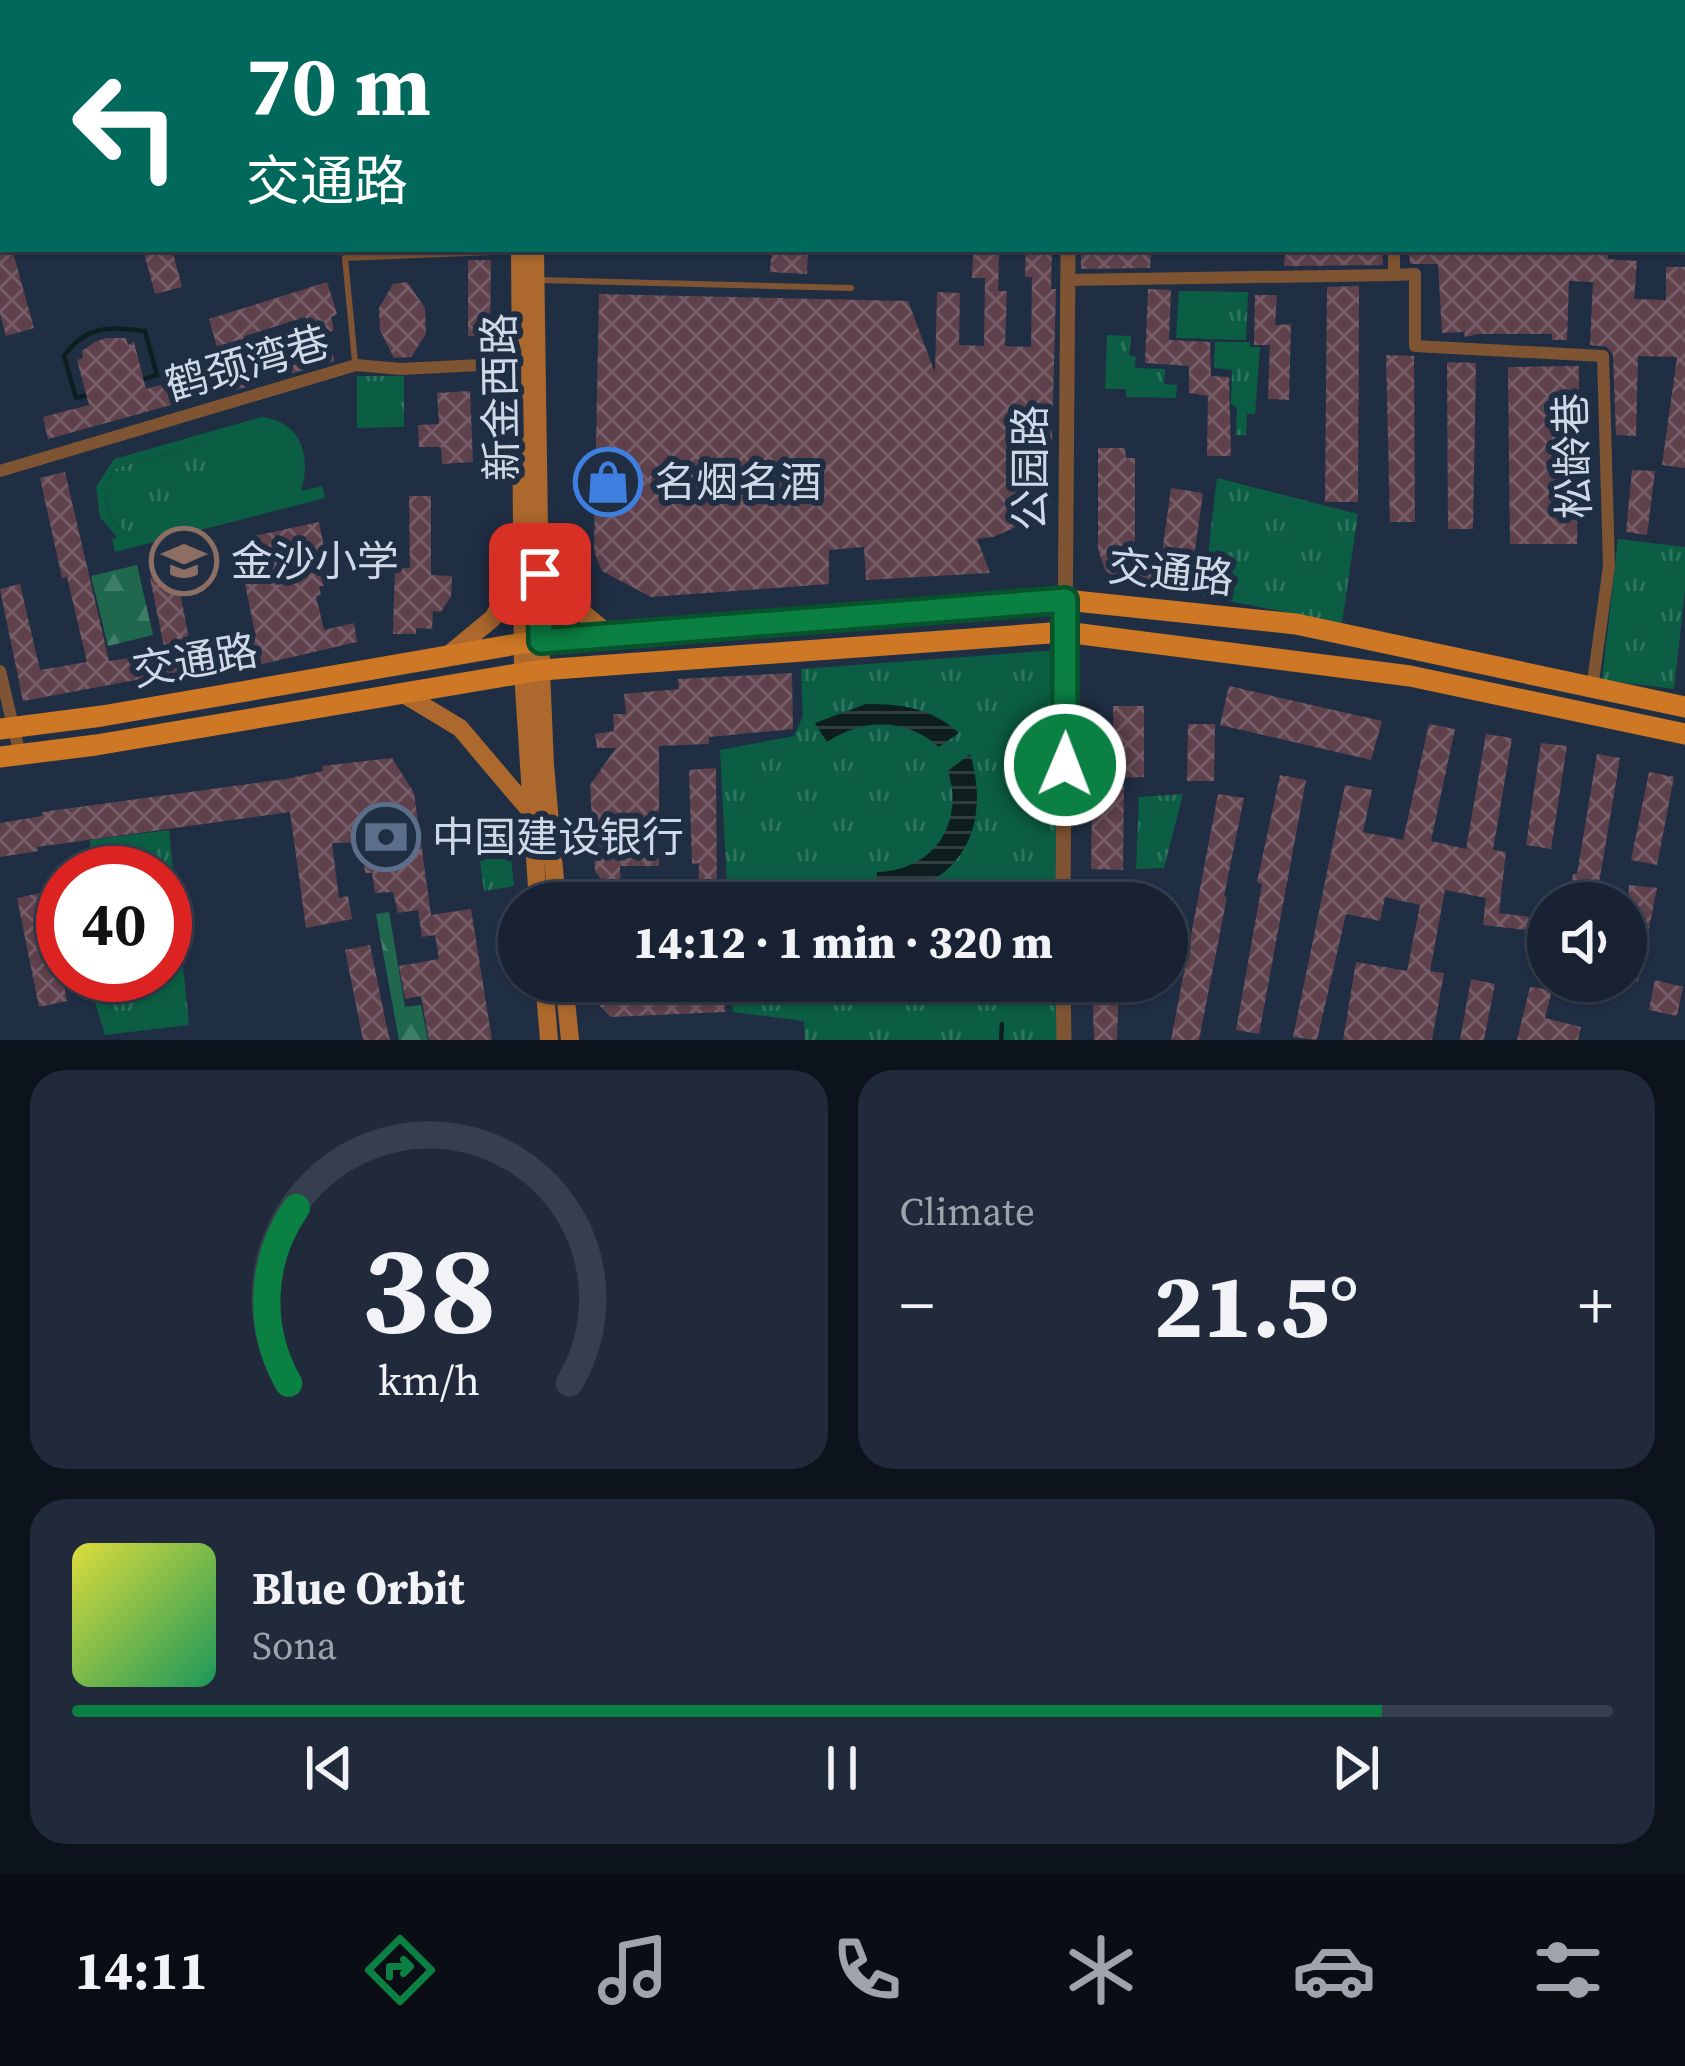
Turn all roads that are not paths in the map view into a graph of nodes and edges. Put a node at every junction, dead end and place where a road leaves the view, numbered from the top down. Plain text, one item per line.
1 (403, 252) edge
2 (520, 252) edge
3 (535, 252) edge
4 (1068, 252) edge
5 (1394, 252) edge
6 (344, 253) edge
7 (1394, 274) junction
8 (534, 280) junction
9 (1067, 280) junction
10 (851, 288) dead end
11 (519, 363) junction
12 (356, 365) junction
13 (0, 471) edge
14 (539, 540) junction
15 (524, 558) junction
16 (1065, 600) junction
17 (1065, 632) junction
18 (611, 636) junction
19 (532, 642) junction
20 (444, 658) junction
21 (0, 671) edge
22 (532, 672) junction
23 (1592, 688) junction
24 (402, 693) junction
25 (1685, 707) edge
26 (7, 728) edge
27 (1685, 734) edge
28 (10, 756) edge
29 (532, 813) junction
30 (537, 882) edge
31 (555, 882) edge
32 (1063, 882) edge
33 (546, 1002) edge
34 (566, 1002) edge
35 (1063, 1002) edge
36 (549, 1040) edge
37 (570, 1040) edge
38 (1064, 1040) edge

1 - 6 lane
2 - 11 main road, 新金西路
3 - 8 main road, 新金西路
4 - 9 street, 公园路
5 - 7 street, 松龄巷
6 - 12 lane
7 - 9 street
7 - 23 street, 松龄巷
8 - 10 lane
8 - 14 main road, 新金西路
9 - 16 street, 公园路
11 - 12 street, 鹤颈湾巷
11 - 15 main road, 新金西路
12 - 13 street, 鹤颈湾巷
14 - 18 main road
14 - 19 main road, 新金西路
15 - 19 main road, 新金西路
15 - 20 main road
16 - 17 street, 公园路
16 - 18 main road, 交通路
16 - 23 main road, 交通路
17 - 22 main road, 交通路
17 - 27 main road, 交通路
17 - 32 street, 公园路
18 - 19 main road, 交通路
19 - 20 main road, 交通路
19 - 22 main road, 新金西路
20 - 26 main road, 交通路
21 - 26 street
22 - 24 main road, 交通路
22 - 29 main road, 新金西路
22 - 31 main road, 新金西路
23 - 25 main road, 交通路
24 - 28 main road, 交通路
24 - 29 main road
26 - 28 street
29 - 30 main road, 新金西路
33 - 36 main road
34 - 37 main road
35 - 38 street

